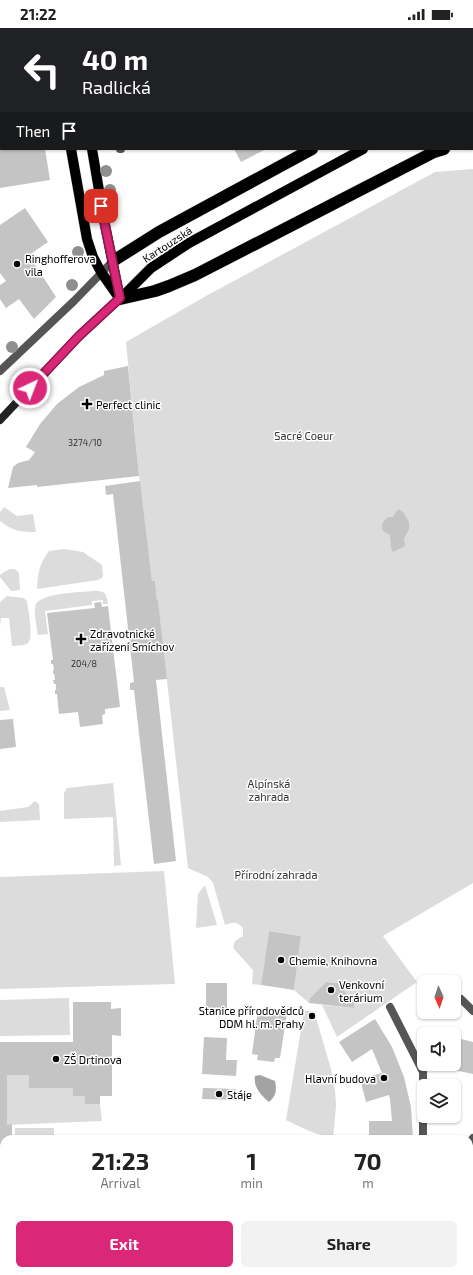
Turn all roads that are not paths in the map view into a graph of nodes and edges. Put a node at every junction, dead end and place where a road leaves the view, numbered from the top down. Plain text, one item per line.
1 (71, 150) edge
2 (92, 150) edge
3 (310, 150) edge
4 (361, 150) edge
5 (441, 150) edge
6 (112, 260) junction
7 (101, 272) junction
8 (120, 298) junction
9 (0, 371) edge
10 (0, 420) edge
11 (461, 999) dead end
12 (390, 1008) dead end
13 (473, 1011) edge
14 (423, 1135) edge

1 - 7 main road
2 - 6 main road
3 - 6 highway
4 - 8 main road, Kartouzská
5 - 8 highway
6 - 7 lane
6 - 8 main road
7 - 8 main road
7 - 9 lane
8 - 10 main road, Kartouzská
11 - 13 lane
12 - 14 lane

